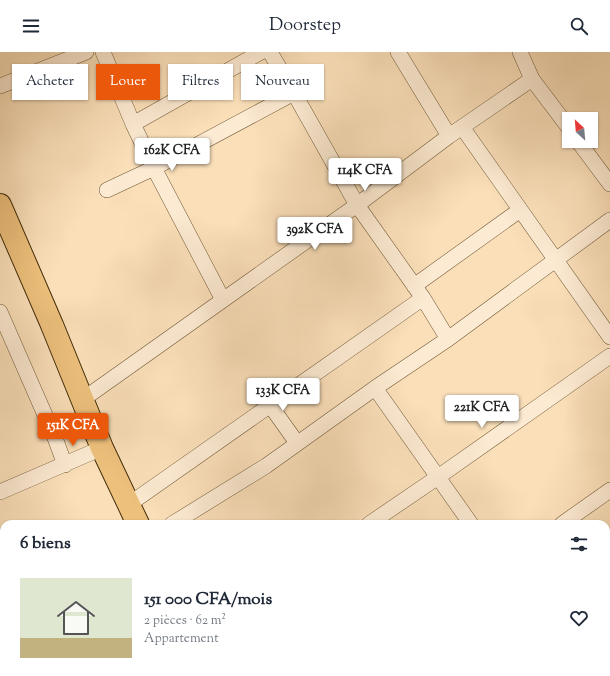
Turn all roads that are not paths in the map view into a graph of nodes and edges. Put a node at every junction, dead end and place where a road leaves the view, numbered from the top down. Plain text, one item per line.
1 (86, 52) edge
2 (103, 52) edge
3 (261, 52) edge
4 (270, 52) edge
5 (398, 52) edge
6 (520, 52) edge
7 (277, 64) edge
8 (532, 79) junction
9 (0, 86) edge
10 (283, 100) edge
11 (297, 100) edge
12 (562, 119) edge
13 (133, 124) junction
14 (462, 127) junction
15 (449, 136) junction
16 (583, 148) edge
17 (154, 168) junction
18 (610, 184) edge
19 (106, 190) dead end
20 (0, 205) edge
21 (357, 205) junction
22 (520, 210) junction
23 (610, 220) edge
24 (4, 228) edge
25 (555, 260) junction
26 (419, 292) junction
27 (223, 300) junction
28 (0, 312) edge
29 (610, 338) edge
30 (448, 339) junction
31 (610, 356) edge
32 (375, 388) junction
33 (82, 400) junction
34 (270, 405) junction
35 (298, 443) junction
36 (102, 448) junction
37 (65, 465) junction
38 (438, 477) junction
39 (610, 490) edge
40 (0, 492) edge
41 (128, 505) junction
42 (136, 520) edge
43 (178, 520) edge
44 (375, 520) edge
45 (468, 520) edge
46 (568, 520) edge

1 - 9 street
2 - 13 street
3 - 13 street
4 - 7 street
5 - 15 street
6 - 8 street
8 - 12 street
8 - 14 street
10 - 17 street
11 - 21 street
13 - 17 street
14 - 15 street
14 - 22 street
15 - 21 street
16 - 18 street
17 - 19 street
17 - 27 street
20 - 24 main road
21 - 26 street
21 - 27 street
22 - 25 street
22 - 26 street
23 - 25 street
24 - 33 main road
25 - 29 street
25 - 30 street
26 - 30 street
26 - 34 street
27 - 33 street
28 - 37 street
30 - 32 street
31 - 38 street
32 - 35 street
32 - 38 street
33 - 36 main road
34 - 35 street
34 - 41 street
35 - 43 street
36 - 37 street
36 - 41 main road
37 - 40 street
38 - 44 street
38 - 45 street
39 - 46 street
41 - 42 main road

